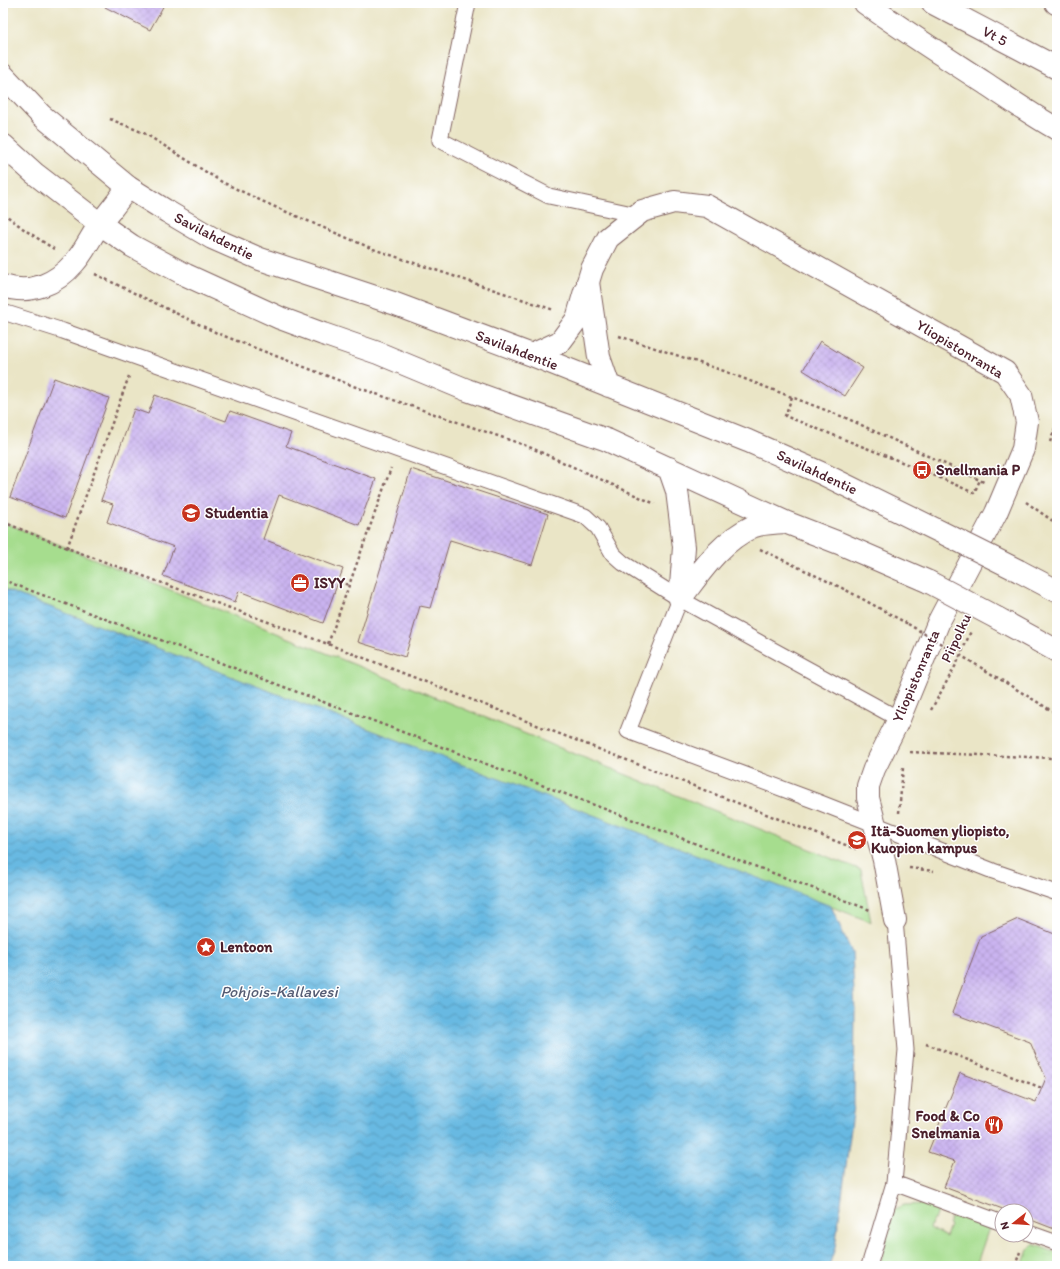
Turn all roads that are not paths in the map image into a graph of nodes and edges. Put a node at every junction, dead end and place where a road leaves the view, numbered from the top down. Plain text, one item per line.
1 (468, 3) edge
2 (866, 3) edge
3 (934, 3) edge
4 (1057, 68) edge
5 (3, 74) edge
6 (1057, 129) edge
7 (3, 145) edge
8 (128, 187) junction
9 (637, 215) junction
10 (100, 224) junction
11 (588, 282) junction
12 (3, 286) edge
13 (3, 312) edge
14 (532, 355) junction
15 (609, 386) junction
16 (669, 468) junction
17 (785, 522) junction
18 (1057, 590) edge
19 (680, 599) junction
20 (1057, 651) edge
21 (899, 719) junction
22 (876, 824) junction
23 (1057, 892) edge
24 (895, 920) joint
25 (894, 1183) junction
26 (994, 1220) edge
27 (1034, 1235) edge
28 (1057, 1243) edge
29 (869, 1266) edge

1 - 9 lane
2 - 6 main road
3 - 4 main road, Vt 5
5 - 8 main road, Savilahdentie
7 - 10 main road
8 - 10 main road
8 - 14 main road, Savilahdentie
9 - 11 main road, Yliopistonranta
9 - 21 main road, Yliopistonranta
10 - 12 main road
10 - 16 main road
11 - 14 main road, Yliopistonranta
11 - 15 main road
13 - 19 lane
14 - 15 main road, Savilahdentie
15 - 18 main road, Savilahdentie, bridge
16 - 17 main road
16 - 19 main road
17 - 19 main road
17 - 20 main road, bridge
19 - 21 lane
19 - 22 lane
21 - 22 main road, Yliopistonranta
22 - 23 lane
22 - 24 main road, Yliopistonranta
24 - 25 lane
25 - 26 lane
25 - 29 lane
27 - 28 lane

